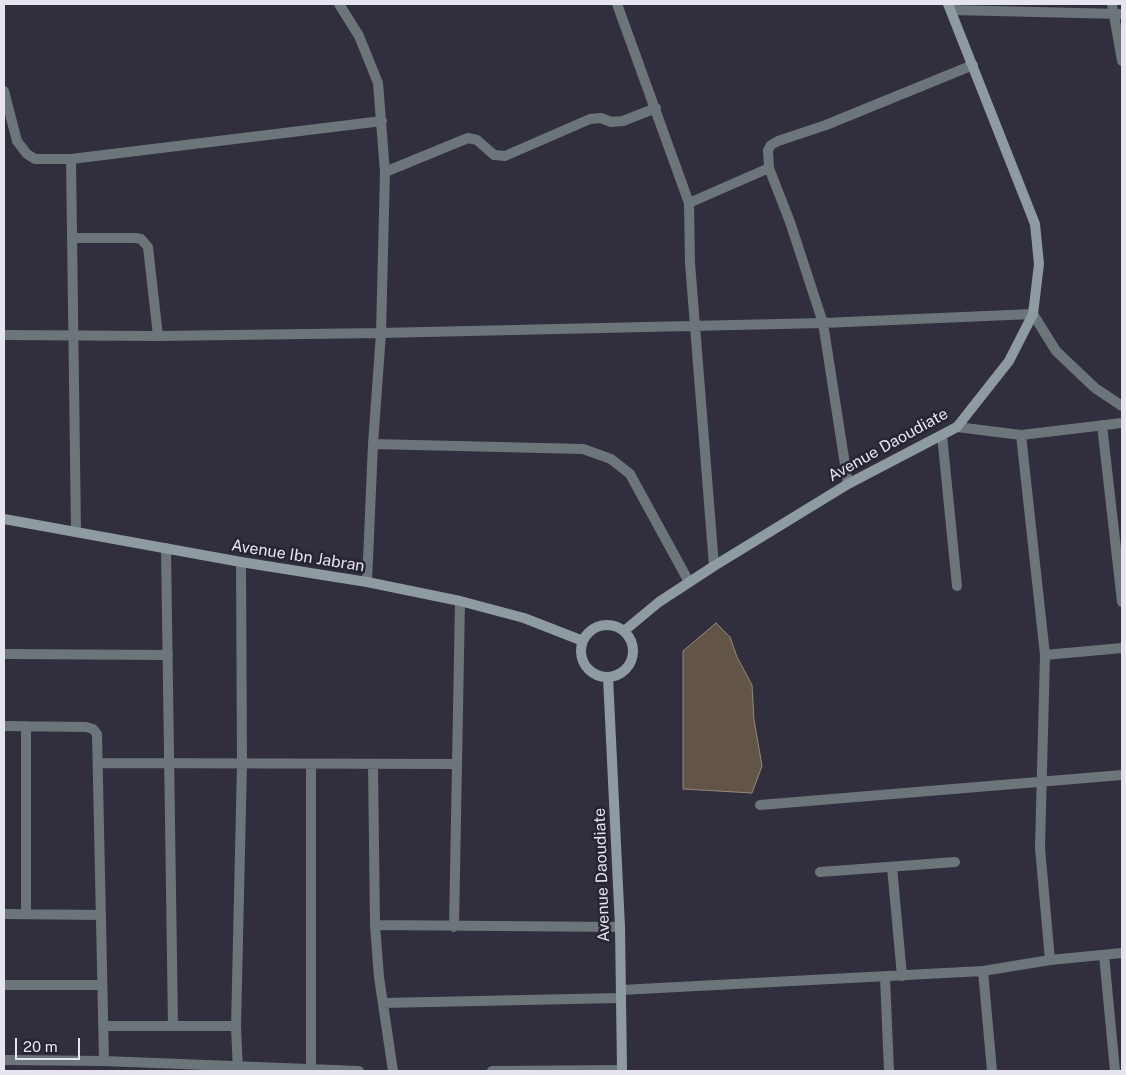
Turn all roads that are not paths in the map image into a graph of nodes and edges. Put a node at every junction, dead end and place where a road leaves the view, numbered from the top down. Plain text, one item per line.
1 (342, 4) edge
2 (617, 4) edge
3 (949, 7) edge
4 (1116, 11) edge
5 (1122, 62) edge
6 (973, 65) junction
7 (4, 91) edge
8 (656, 108) junction
9 (382, 121) junction
10 (71, 159) junction
11 (769, 168) junction
12 (385, 172) junction
13 (690, 202) junction
14 (72, 238) junction
15 (1033, 314) junction
16 (823, 323) junction
17 (696, 326) junction
18 (381, 334) junction
19 (4, 335) edge
20 (73, 335) junction
21 (158, 336) junction
22 (1122, 406) edge
23 (1122, 423) edge
24 (1102, 425) junction
25 (957, 427) junction
26 (942, 434) junction
27 (1021, 435) junction
28 (373, 444) junction
29 (848, 484) junction
30 (4, 518) edge
31 (76, 532) junction
32 (166, 548) junction
33 (241, 562) junction
34 (714, 566) junction
35 (367, 582) junction
36 (689, 582) junction
37 (957, 586) dead end
38 (460, 601) junction
39 (1122, 602) edge
40 (624, 631) junction
41 (583, 641) junction
42 (1122, 648) edge
43 (4, 654) edge
44 (168, 655) junction
45 (1046, 655) junction
46 (608, 677) junction
47 (4, 726) edge
48 (26, 726) junction
49 (98, 763) junction
50 (169, 764) junction
51 (242, 764) junction
52 (310, 764) junction
53 (456, 764) junction
54 (373, 765) junction
55 (1122, 775) edge
56 (1042, 781) junction
57 (760, 805) dead end
58 (955, 862) dead end
59 (892, 866) junction
60 (820, 872) dead end
61 (4, 914) edge
62 (26, 914) junction
63 (101, 914) junction
64 (375, 925) junction
65 (454, 926) junction
66 (620, 927) junction
67 (1122, 953) edge
68 (1104, 955) junction
69 (1050, 960) junction
70 (983, 971) junction
71 (902, 976) junction
72 (885, 977) junction
73 (4, 985) edge
74 (102, 985) junction
75 (621, 994) junction
76 (383, 1003) junction
77 (104, 1026) junction
78 (173, 1026) junction
79 (236, 1026) junction
80 (4, 1060) edge
81 (104, 1061) junction
82 (237, 1069) edge
83 (311, 1069) junction
84 (322, 1070) edge
85 (622, 1070) edge
86 (359, 1071) edge
87 (393, 1071) edge
88 (492, 1071) edge
89 (888, 1071) edge
90 (992, 1071) edge
91 (1115, 1071) edge

1 - 9 street
2 - 8 street
3 - 4 street
3 - 6 street, Avenue Daoudiate
4 - 5 street
6 - 11 street
6 - 15 street, Avenue Daoudiate
7 - 10 street
8 - 12 street
8 - 13 street
9 - 10 street
9 - 12 street
10 - 14 street
11 - 13 street
11 - 16 street
12 - 18 street
13 - 17 street
14 - 20 street
14 - 21 street
15 - 16 street
15 - 22 street
15 - 25 street, Avenue Daoudiate
16 - 17 street
16 - 29 street
17 - 18 street
17 - 34 street
18 - 21 street
18 - 28 street
19 - 20 street
20 - 21 street
20 - 31 street
23 - 24 street
24 - 27 street
24 - 39 street
25 - 26 street, Avenue Daoudiate
25 - 27 street
26 - 29 street, Avenue Daoudiate
26 - 37 street
27 - 45 street
28 - 35 street
28 - 36 street
29 - 34 street, Avenue Daoudiate
30 - 31 street, Avenue Ibn Jabran
31 - 32 street, Avenue Ibn Jabran
32 - 33 street, Avenue Ibn Jabran
32 - 44 street
33 - 35 street, Avenue Ibn Jabran
33 - 51 street
34 - 36 street, Avenue Daoudiate
35 - 38 street, Avenue Ibn Jabran
36 - 40 street, Avenue Daoudiate
38 - 41 street, Avenue Ibn Jabran
38 - 53 street
40 - 41 street
40 - 46 street
41 - 46 street
42 - 45 street
43 - 44 street
44 - 50 street
45 - 56 street
46 - 66 street, Avenue Daoudiate
47 - 48 street
48 - 49 street
48 - 62 street
49 - 50 street
49 - 63 street
50 - 51 street
50 - 78 street
51 - 52 street
51 - 79 street
52 - 54 street
52 - 83 street
53 - 54 street
53 - 65 street
54 - 64 street
55 - 56 street
56 - 57 street
56 - 69 street
58 - 59 street
59 - 60 street
59 - 71 street
61 - 62 street
62 - 63 street
63 - 74 street
64 - 65 street
64 - 76 street
65 - 66 street
66 - 75 street, Avenue Daoudiate
67 - 68 street
68 - 69 street
68 - 91 street
69 - 70 street
70 - 71 street
70 - 90 street
71 - 72 street
72 - 75 street
72 - 89 street
73 - 74 street
74 - 77 street
75 - 76 street
75 - 85 street, Avenue Daoudiate
76 - 87 street
77 - 78 street
77 - 81 street
78 - 79 street
79 - 82 street
80 - 81 street
81 - 82 street
82 - 83 street
83 - 84 street
84 - 86 street
85 - 88 street

